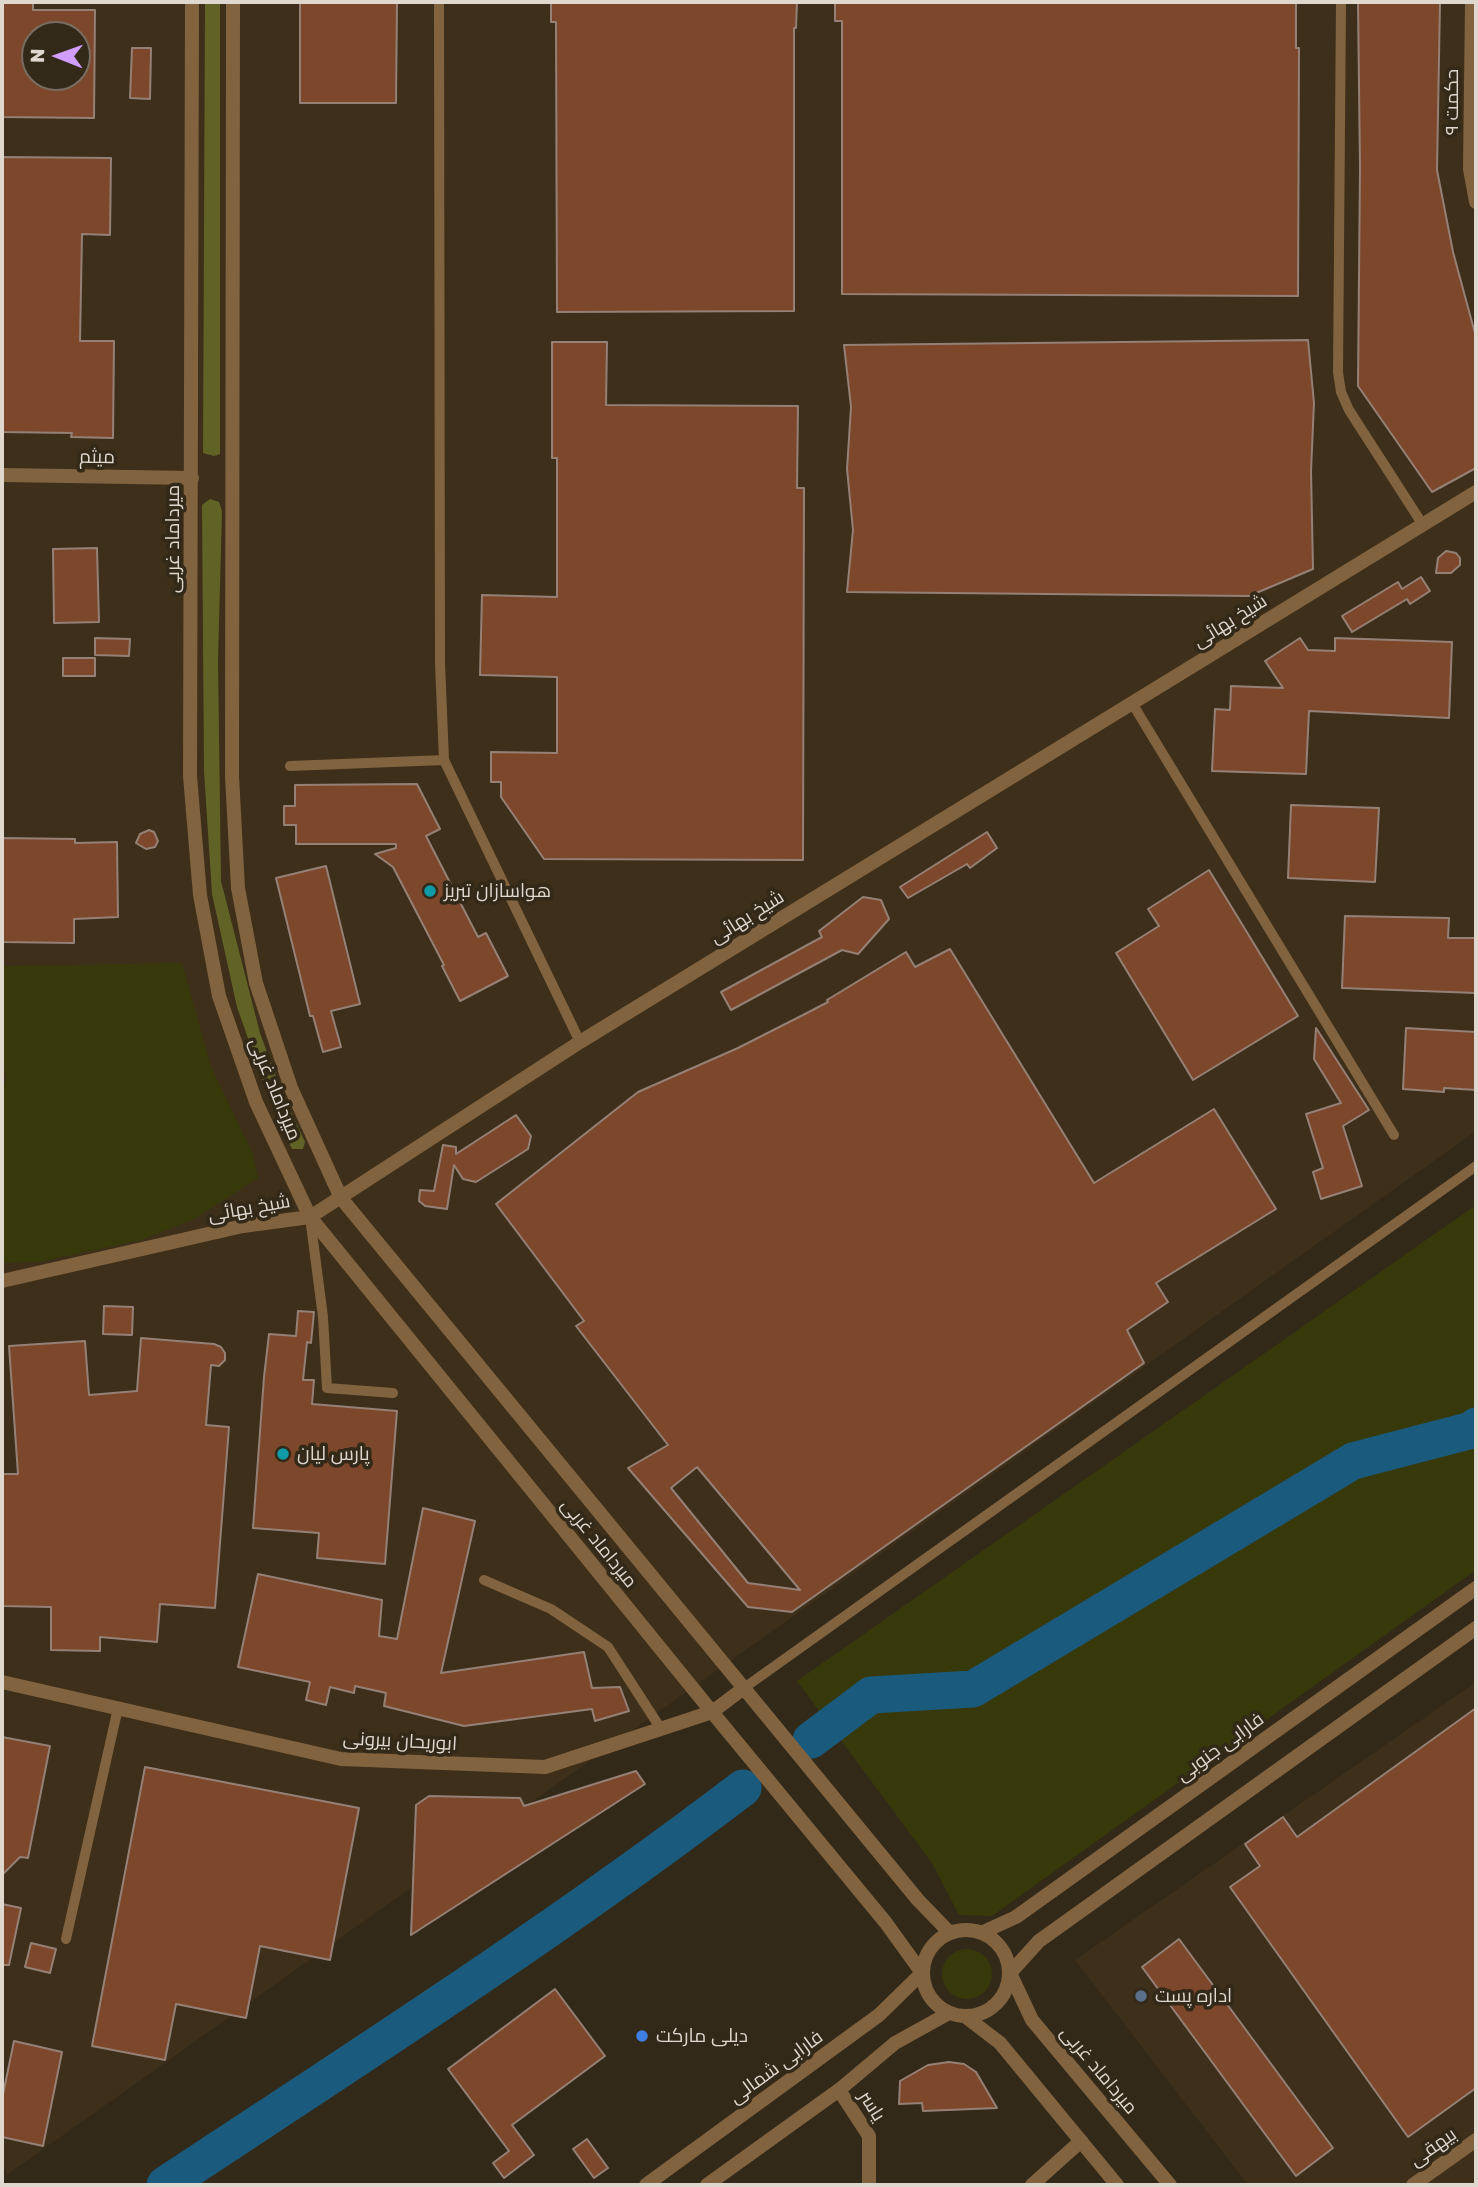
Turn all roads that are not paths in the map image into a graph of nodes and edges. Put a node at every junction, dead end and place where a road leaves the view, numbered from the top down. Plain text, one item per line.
1 (192, 2) edge
2 (233, 2) edge
3 (439, 2) edge
4 (1341, 2) edge
5 (1472, 2) edge
6 (1476, 202) edge
7 (2, 475) edge
8 (192, 478) junction
9 (1476, 492) edge
10 (1423, 525) junction
11 (1132, 703) junction
12 (444, 760) junction
13 (290, 766) dead end
14 (580, 1042) junction
15 (1394, 1135) dead end
16 (1476, 1166) edge
17 (341, 1198) junction
18 (310, 1217) junction
19 (2, 1281) edge
20 (393, 1393) dead end
21 (484, 1580) dead end
22 (1476, 1588) edge
23 (1476, 1628) edge
24 (2, 1682) edge
25 (744, 1688) junction
26 (118, 1708) junction
27 (712, 1713) junction
28 (661, 1729) junction
29 (949, 1933) junction
30 (983, 1933) junction
31 (66, 1939) dead end
32 (922, 1973) junction
33 (1010, 1973) junction
34 (949, 2013) junction
35 (966, 2017) junction
36 (839, 2090) junction
37 (1476, 2140) edge
38 (1081, 2141) junction
39 (646, 2185) edge
40 (707, 2185) edge
41 (869, 2185) edge
42 (1032, 2185) edge
43 (1117, 2185) edge
44 (1170, 2185) edge
45 (1413, 2185) edge

1 - 8 street, میرداماد غربی
2 - 17 street, میرداماد غربی
3 - 12 lane
4 - 10 lane
5 - 6 street, حکمت ۹
7 - 8 street, میثم
8 - 18 street, میرداماد غربی
9 - 10 street, شیخ بهائی
10 - 11 street, شیخ بهائی
11 - 14 street, شیخ بهائی
11 - 15 lane
12 - 13 lane
12 - 14 lane
14 - 17 street, شیخ بهائی
16 - 25 lane
17 - 18 street, شیخ بهائی
17 - 25 street, میرداماد غربی
18 - 19 street, شیخ بهائی
18 - 20 lane
18 - 27 street, میرداماد غربی
21 - 28 lane
22 - 30 street, فارابی جنوبی
23 - 33 street
24 - 26 street, ابوریحان بیرونی
25 - 27 street
25 - 29 street, میرداماد غربی
26 - 28 street, ابوریحان بیرونی
26 - 31 lane
27 - 28 street, ابوریحان بیرونی
27 - 32 street, میرداماد غربی
29 - 30 street
29 - 32 street
30 - 33 street
32 - 34 street
32 - 39 street, فارابی شمالی
33 - 35 street
33 - 44 street, میرداماد غربی
34 - 35 street
34 - 36 street
35 - 38 street
36 - 40 street
36 - 41 street, یاسر
37 - 45 street, بیهقی
38 - 42 street
38 - 43 street

